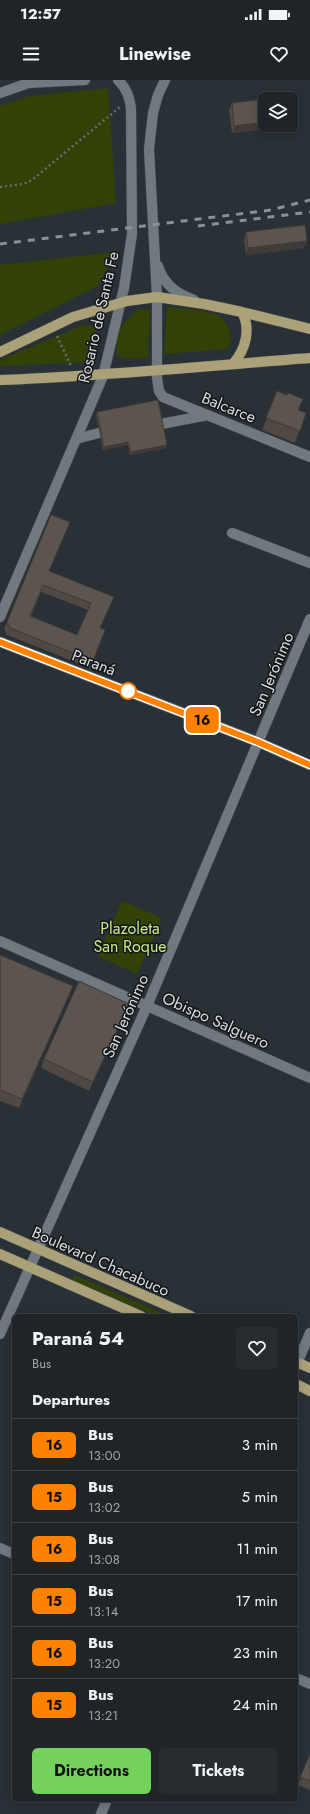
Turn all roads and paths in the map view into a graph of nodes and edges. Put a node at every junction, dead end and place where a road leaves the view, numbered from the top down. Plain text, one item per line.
1 (84, 80) edge
2 (118, 80) edge
3 (165, 80) edge
4 (33, 81) edge
5 (0, 93) edge
6 (130, 100) junction
7 (0, 187) edge
8 (154, 251) junction
9 (157, 297) junction
10 (119, 303) junction
11 (204, 304) junction
12 (242, 312) junction
13 (52, 326) junction
14 (310, 329) edge
15 (0, 352) edge
16 (310, 358) edge
17 (233, 364) junction
18 (157, 370) junction
19 (103, 376) junction
20 (77, 377) junction
21 (0, 380) edge
22 (208, 415) junction
23 (161, 424) edge
24 (99, 433) edge
25 (76, 439) junction
26 (310, 457) edge
27 (232, 533) dead end
28 (310, 562) edge
29 (0, 617) edge
30 (310, 620) edge
31 (0, 642) edge
32 (258, 742) junction
33 (310, 765) edge
34 (0, 941) edge
35 (147, 1006) junction
36 (310, 1078) edge
37 (0, 1232) edge
38 (38, 1250) junction
39 (0, 1254) edge
40 (30, 1267) junction
41 (136, 1314) edge
42 (186, 1314) edge
43 (310, 1333) edge
44 (0, 1334) edge
45 (298, 1359) edge
46 (298, 1364) edge
47 (310, 1368) edge
48 (298, 1385) edge
49 (310, 1391) edge
50 (0, 1548) edge
51 (12, 1553) edge
52 (298, 1679) edge
53 (310, 1684) edge
54 (106, 1802) edge
55 (101, 1814) edge

1 - 4 street
2 - 6 street, Rosario de Santa Fe
3 - 8 street
4 - 5 street
6 - 7 path
6 - 10 street, Rosario de Santa Fe
8 - 9 street
8 - 11 street
9 - 10 main road
9 - 11 main road
9 - 18 street
10 - 13 main road
10 - 19 street, Rosario de Santa Fe
11 - 12 main road
12 - 14 main road
12 - 17 main road
13 - 15 main road
13 - 20 path
16 - 17 main road
17 - 18 main road
18 - 19 main road
18 - 22 street, Balcarce
19 - 20 main road
19 - 25 street, Rosario de Santa Fe
20 - 21 main road
22 - 23 street
22 - 26 street, Balcarce
24 - 25 street
25 - 29 street, Rosario de Santa Fe
27 - 28 street
30 - 32 street, San Jerónimo
31 - 32 street, Paraná
32 - 33 street, Paraná
32 - 35 street, San Jerónimo
34 - 35 street, Obispo Salguero
35 - 36 street, Obispo Salguero
35 - 38 street, San Jerónimo
37 - 38 main road, Boulevard Chacabuco
38 - 40 street, San Jerónimo
38 - 42 main road, Boulevard Chacabuco
39 - 40 main road
40 - 41 main road
40 - 44 street, San Jerónimo
43 - 45 street
46 - 47 main road
48 - 49 main road
50 - 51 street
52 - 53 street
54 - 55 street

